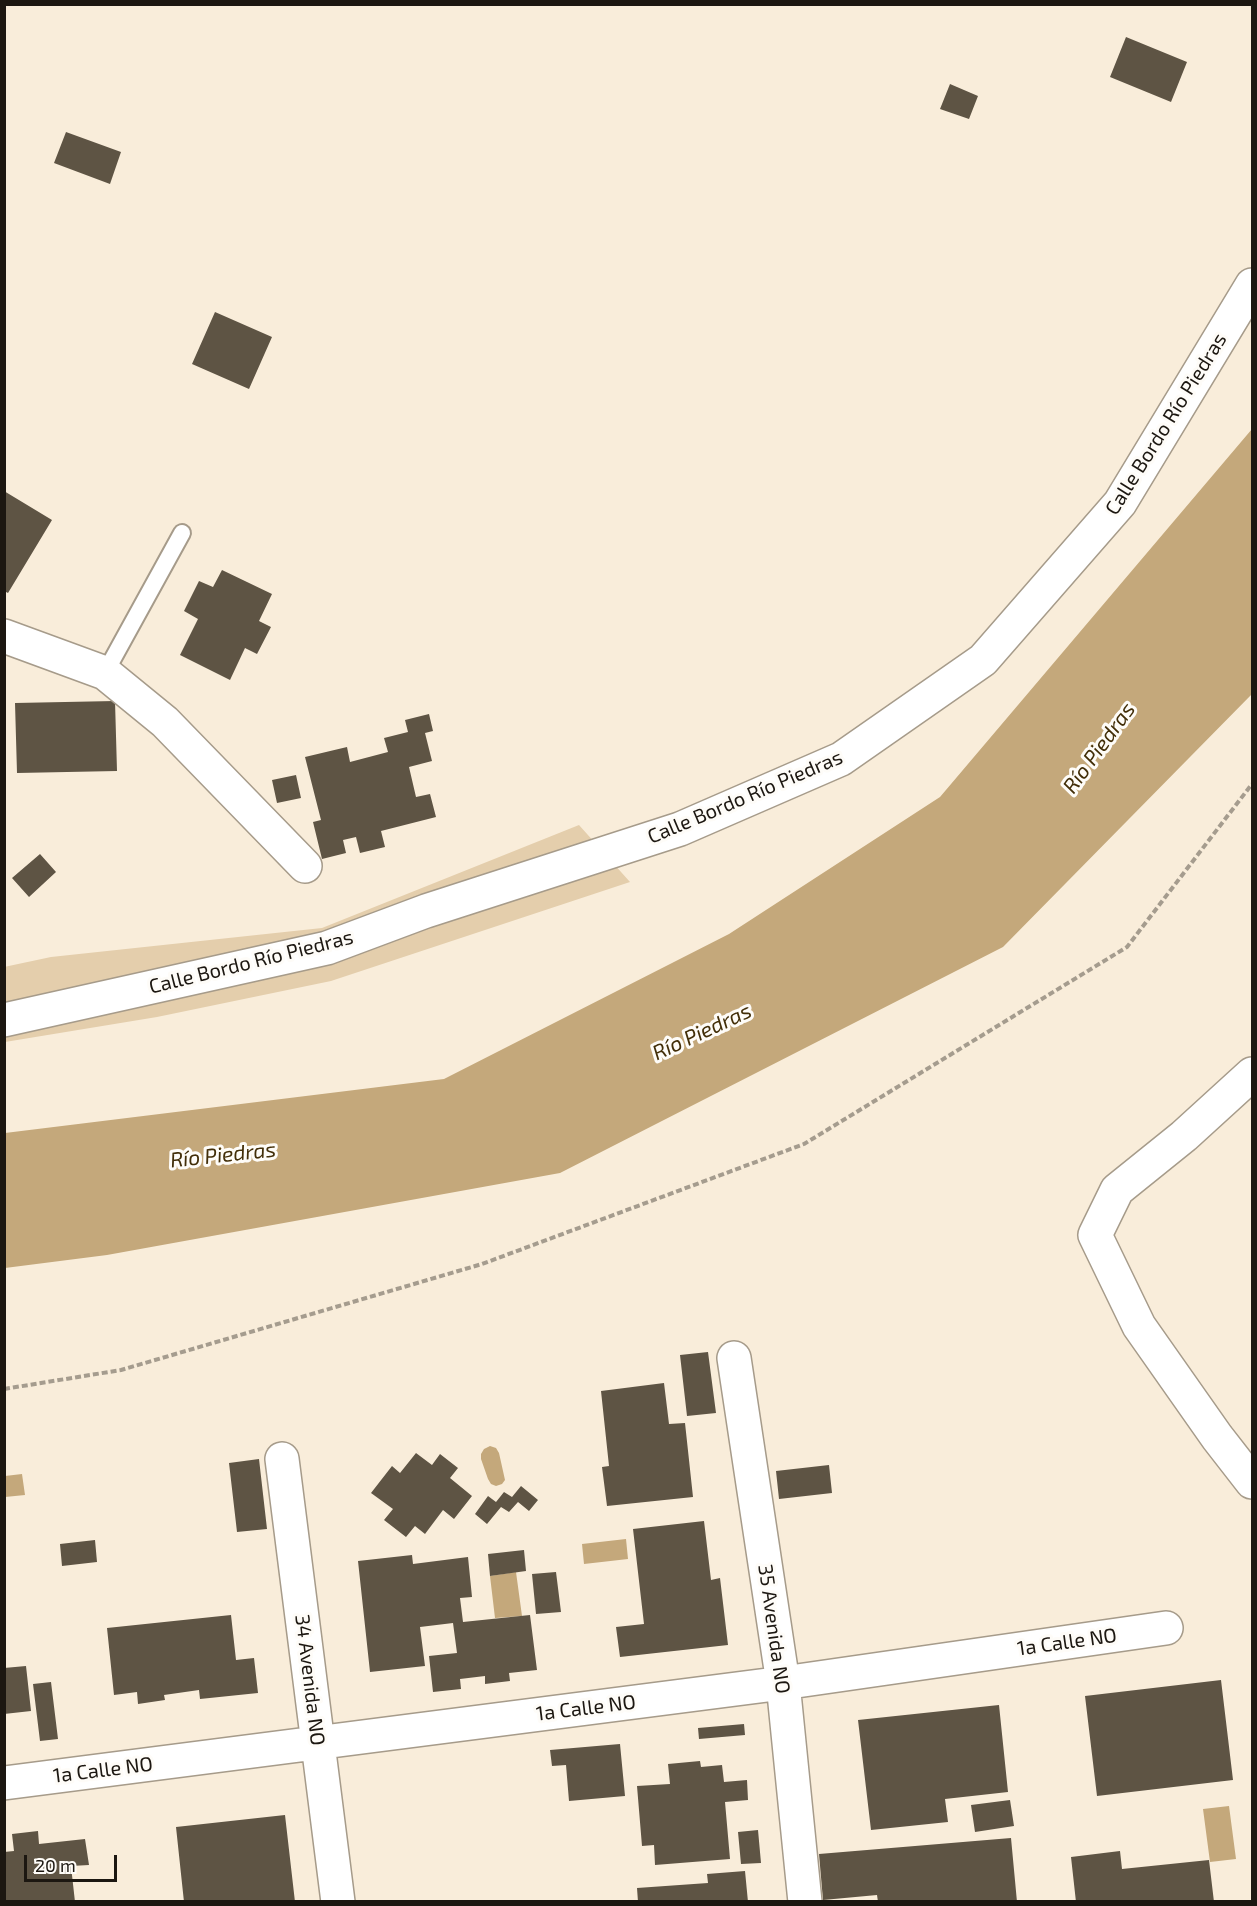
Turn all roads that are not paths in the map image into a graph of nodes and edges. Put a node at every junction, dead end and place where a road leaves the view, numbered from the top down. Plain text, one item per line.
1 (1252, 285) edge
2 (182, 533) dead end
3 (4, 636) edge
4 (105, 673) junction
5 (305, 866) dead end
6 (4, 1020) edge
7 (1252, 1074) edge
8 (734, 1358) dead end
9 (282, 1459) dead end
10 (1252, 1482) edge
11 (1166, 1628) dead end
12 (783, 1683) junction
13 (317, 1743) junction
14 (4, 1783) edge
15 (338, 1902) edge
16 (805, 1902) edge

1 - 6 street, Calle Bordo Río Piedras
2 - 4 lane
3 - 4 street
4 - 5 street
7 - 10 street
8 - 12 street, 35 Avenida NO
9 - 13 street, 34 Avenida NO
11 - 12 street, 1a Calle NO
12 - 13 street, 1a Calle NO
12 - 16 street, 35 Avenida NO
13 - 14 street, 1a Calle NO
13 - 15 street, 34 Avenida NO

